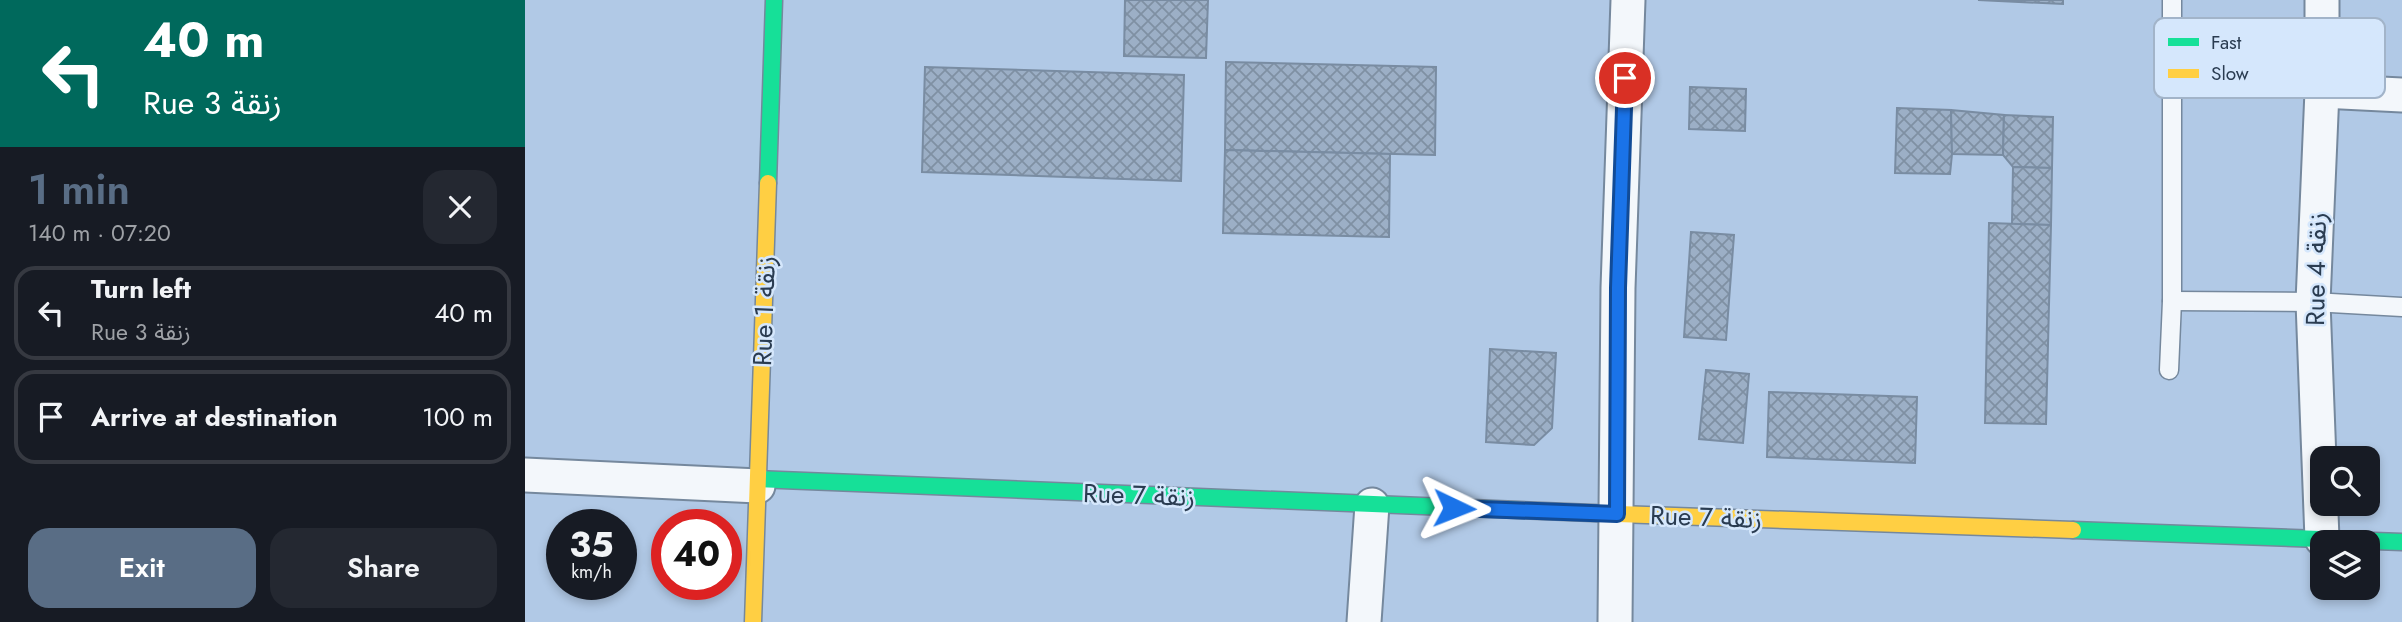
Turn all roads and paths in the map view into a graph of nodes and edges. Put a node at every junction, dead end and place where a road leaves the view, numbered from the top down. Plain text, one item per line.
1 (774, 0) edge
2 (1628, 0) edge
3 (2172, 0) edge
4 (2322, 0) edge
5 (2172, 18) edge
6 (2322, 18) edge
7 (2172, 98) edge
8 (2322, 98) edge
9 (2172, 301) junction
10 (2313, 302) junction
11 (2402, 307) edge
12 (2169, 370) dead end
13 (525, 475) edge
14 (758, 482) junction
15 (1372, 505) junction
16 (1617, 514) junction
17 (2322, 530) edge
18 (2310, 539) edge
19 (2380, 541) edge
20 (2402, 542) edge
21 (753, 622) edge
22 (1364, 622) edge
23 (1615, 622) edge

1 - 14 street, Rue 1 زنقة
2 - 16 street
3 - 5 lane
4 - 6 street, Rue 4 زنقة
7 - 9 lane
8 - 10 street, Rue 4 زنقة
9 - 10 lane
9 - 12 lane
10 - 11 lane
10 - 17 street, Rue 4 زنقة
13 - 14 street, Rue 7 زنقة
14 - 15 street, Rue 7 زنقة
14 - 21 street, Rue 1 زنقة
15 - 16 street, Rue 7 زنقة
15 - 22 street
16 - 18 street, Rue 7 زنقة
16 - 23 street
19 - 20 street, Rue 7 زنقة

